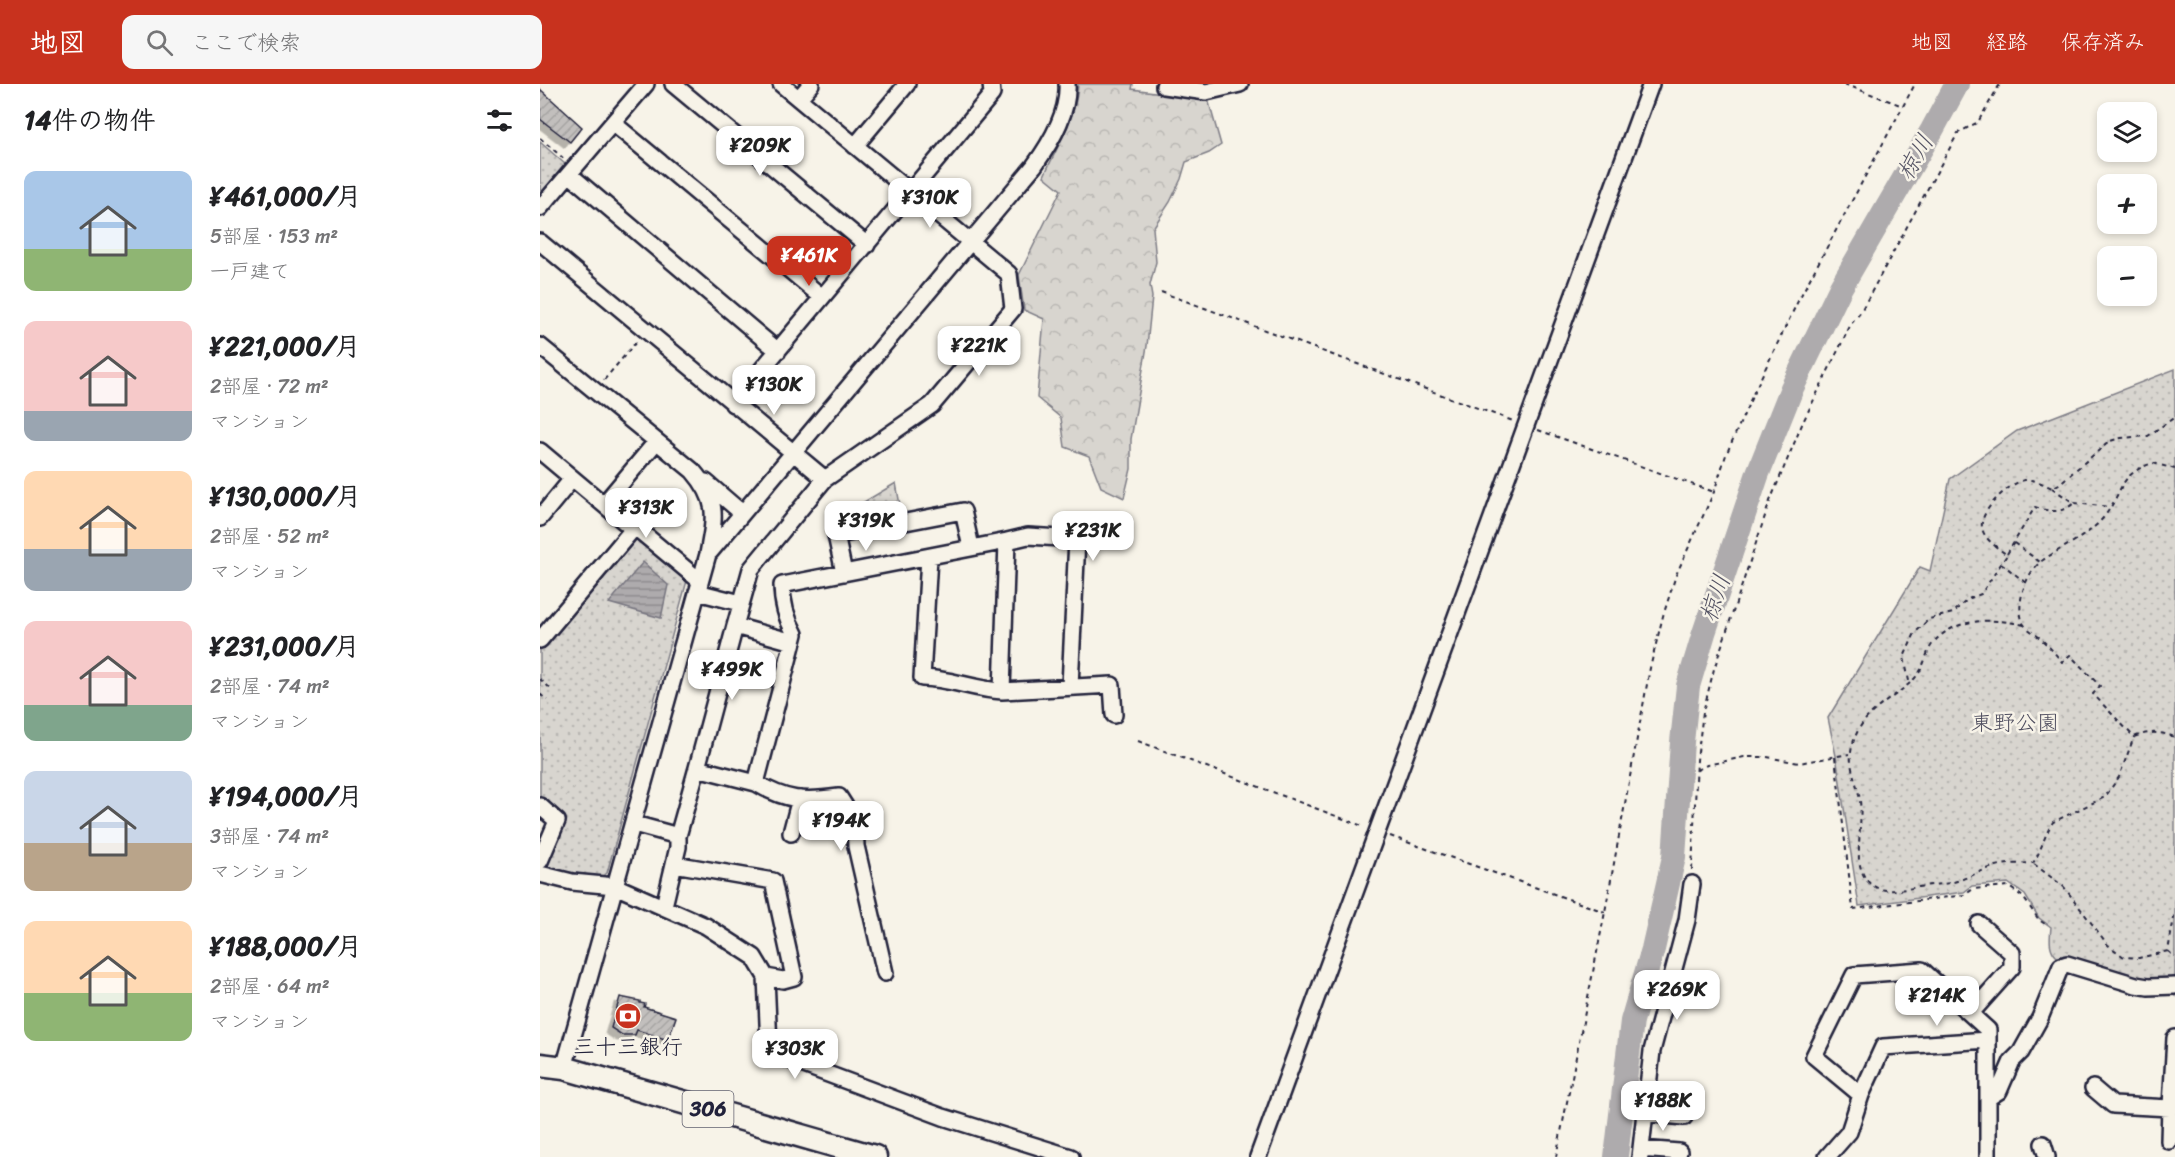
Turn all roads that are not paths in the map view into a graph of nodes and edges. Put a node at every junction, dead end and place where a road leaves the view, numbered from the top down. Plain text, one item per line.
1 (646, 84) edge
2 (673, 84) edge
3 (781, 84) edge
4 (811, 84) edge
5 (907, 84) edge
6 (991, 84) edge
7 (1068, 84) edge
8 (1165, 84) edge
9 (1240, 84) edge
10 (1651, 84) edge
11 (799, 98) junction
12 (613, 123) junction
13 (855, 146) junction
14 (568, 168) junction
15 (912, 191) junction
16 (540, 208) edge
17 (969, 241) junction
18 (540, 242) edge
19 (867, 245) junction
20 (822, 297) junction
21 (540, 346) edge
22 (778, 351) junction
23 (734, 404) junction
24 (656, 442) junction
25 (540, 451) edge
26 (793, 453) junction
27 (693, 471) junction
28 (572, 479) junction
29 (825, 479) junction
30 (604, 504) junction
31 (742, 513) junction
32 (540, 518) edge
33 (633, 529) junction
34 (1007, 541) junction
35 (971, 547) junction
36 (708, 554) junction
37 (929, 557) junction
38 (844, 573) junction
39 (698, 586) junction
40 (741, 603) junction
41 (735, 626) junction
42 (540, 640) edge
43 (794, 642) junction
44 (1070, 686) junction
45 (1002, 691) junction
46 (1114, 715) dead end
47 (697, 768) junction
48 (756, 783) junction
49 (800, 799) junction
50 (540, 806) edge
51 (634, 824) junction
52 (791, 833) dead end
53 (678, 836) junction
54 (540, 861) edge
55 (674, 864) junction
56 (540, 874) edge
57 (1692, 884) road end
58 (615, 886) junction
59 (664, 906) junction
60 (1979, 924) dead end
61 (885, 972) dead end
62 (766, 977) junction
63 (2175, 986) edge
64 (1971, 1013) junction
65 (2175, 1038) edge
66 (1988, 1040) junction
67 (540, 1065) edge
68 (564, 1068) junction
69 (2093, 1088) dead end
70 (1861, 1095) junction
71 (1988, 1098) junction
72 (2172, 1106) edge
73 (1644, 1113) junction
74 (1684, 1117) dead end
75 (2169, 1141) dead end
76 (1679, 1152) dead end
77 (1641, 1153) edge
78 (870, 1156) edge
79 (1071, 1157) edge
80 (1258, 1157) edge
81 (1827, 1157) edge
82 (1988, 1157) edge

1 - 12 street
2 - 19 street
3 - 11 street
4 - 11 street
5 - 13 street
6 - 15 street
7 - 17 street
8 - 9 street
10 - 80 street
11 - 13 street
12 - 14 street
12 - 20 street
13 - 15 street
14 - 16 street
14 - 22 street
15 - 17 street
15 - 19 street
17 - 26 street
17 - 29 street
18 - 23 street
19 - 20 street
20 - 22 street
21 - 24 street
22 - 23 street
23 - 26 street
24 - 27 street
24 - 30 street
25 - 28 street
26 - 29 street
26 - 31 street
27 - 31 street
27 - 36 street
28 - 30 street
28 - 32 street
29 - 40 street
30 - 33 street
31 - 36 street
33 - 39 street
33 - 42 street
34 - 35 street
34 - 44 street
34 - 45 street
35 - 37 street
35 - 38 street
36 - 39 street
37 - 38 street
37 - 45 street
38 - 43 street
39 - 40 street
39 - 51 street
40 - 41 street
41 - 43 street
41 - 47 street
43 - 48 street
44 - 45 street
44 - 46 street
47 - 48 street
47 - 53 street
48 - 49 street
49 - 52 street
49 - 61 street
50 - 54 street
51 - 53 street
51 - 58 street
53 - 55 street
55 - 59 street
55 - 62 street
56 - 58 street
57 - 73 street
58 - 59 street
58 - 68 street
59 - 62 street
60 - 64 street
62 - 79 street
63 - 71 street
64 - 66 street
64 - 70 street
65 - 72 street
66 - 70 street
66 - 71 street
67 - 68 highway, 306
68 - 78 highway, 306
69 - 72 street
70 - 81 street
71 - 82 street
72 - 75 street
73 - 74 street
73 - 77 street
76 - 77 street

